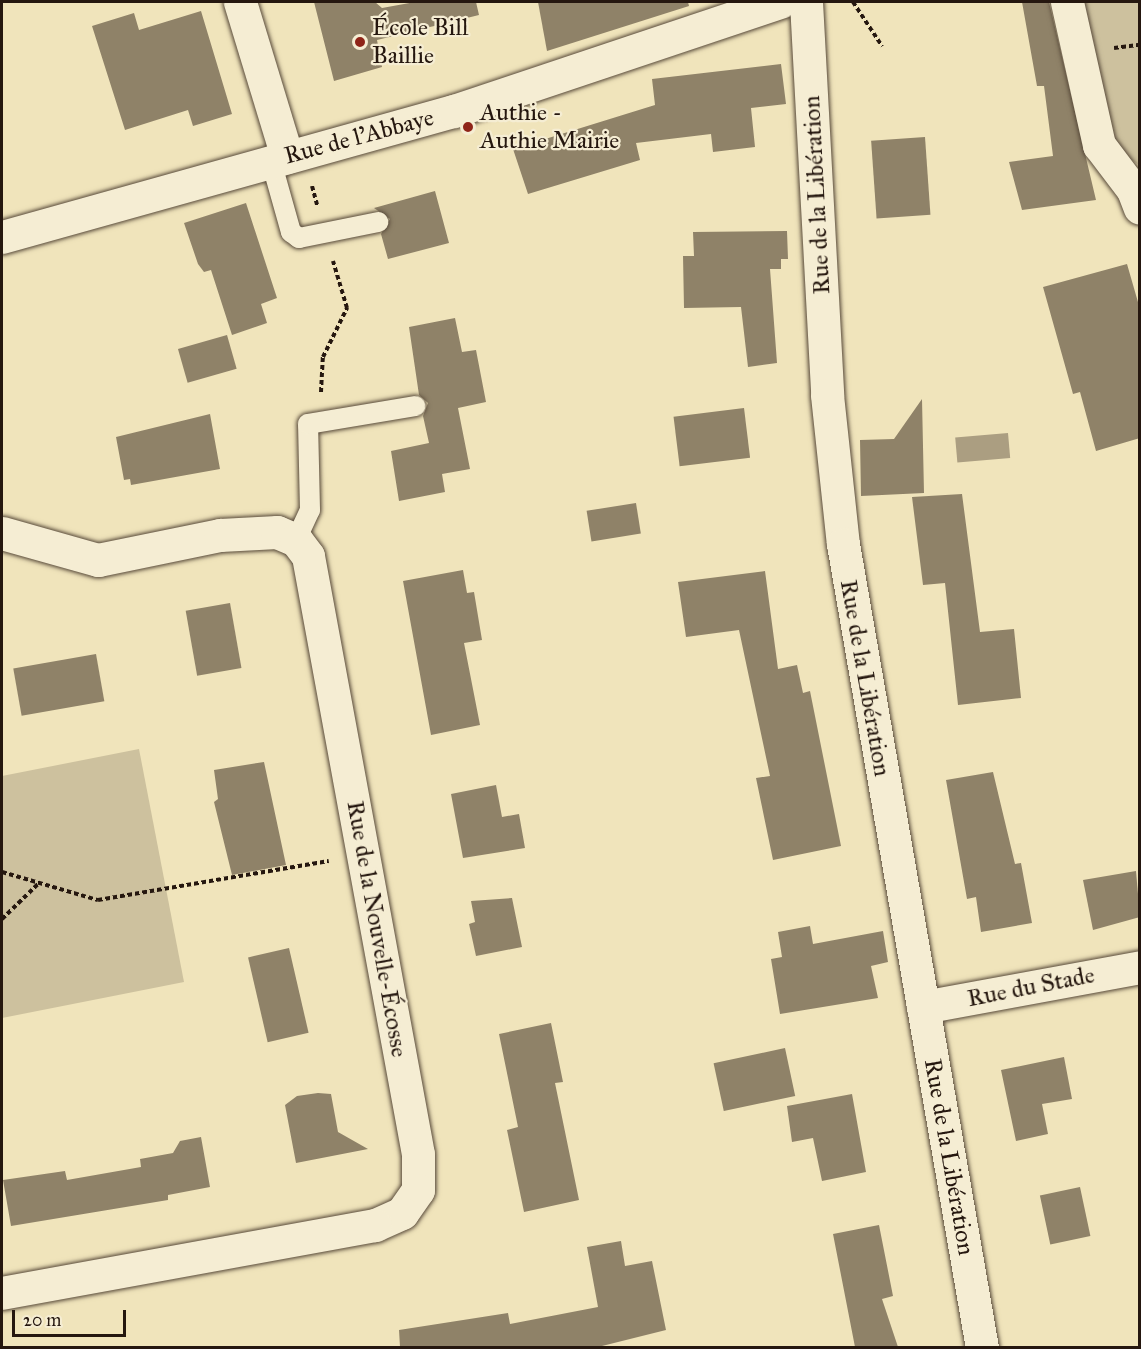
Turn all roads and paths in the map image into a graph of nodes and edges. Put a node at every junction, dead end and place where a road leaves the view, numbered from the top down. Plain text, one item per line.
1 (240, 2) edge
2 (780, 2) edge
3 (806, 2) edge
4 (853, 2) edge
5 (1067, 2) edge
6 (882, 46) dead end
7 (289, 164) junction
8 (1138, 196) edge
9 (320, 213) dead end
10 (378, 222) dead end
11 (2, 237) edge
12 (332, 257) dead end
13 (416, 406) dead end
14 (325, 420) junction
15 (2, 533) edge
16 (296, 540) junction
17 (363, 855) junction
18 (2, 872) edge
19 (39, 883) junction
20 (2, 918) edge
21 (1140, 967) edge
22 (923, 1007) junction
23 (2, 1293) edge
24 (982, 1347) edge

1 - 7 street
2 - 7 street, Rue de l'Abbaye
3 - 22 street, Rue de la Libération
4 - 6 path
5 - 8 street
7 - 9 path
7 - 10 lane
7 - 11 street, Rue de l'Abbaye
12 - 14 path
13 - 14 lane
14 - 16 lane
15 - 16 street
16 - 17 street, Rue de la Nouvelle-Écosse
17 - 19 path
17 - 23 street, Rue de la Nouvelle-Écosse
18 - 19 path
19 - 20 path
21 - 22 street, Rue du Stade
22 - 24 street, Rue de la Libération

